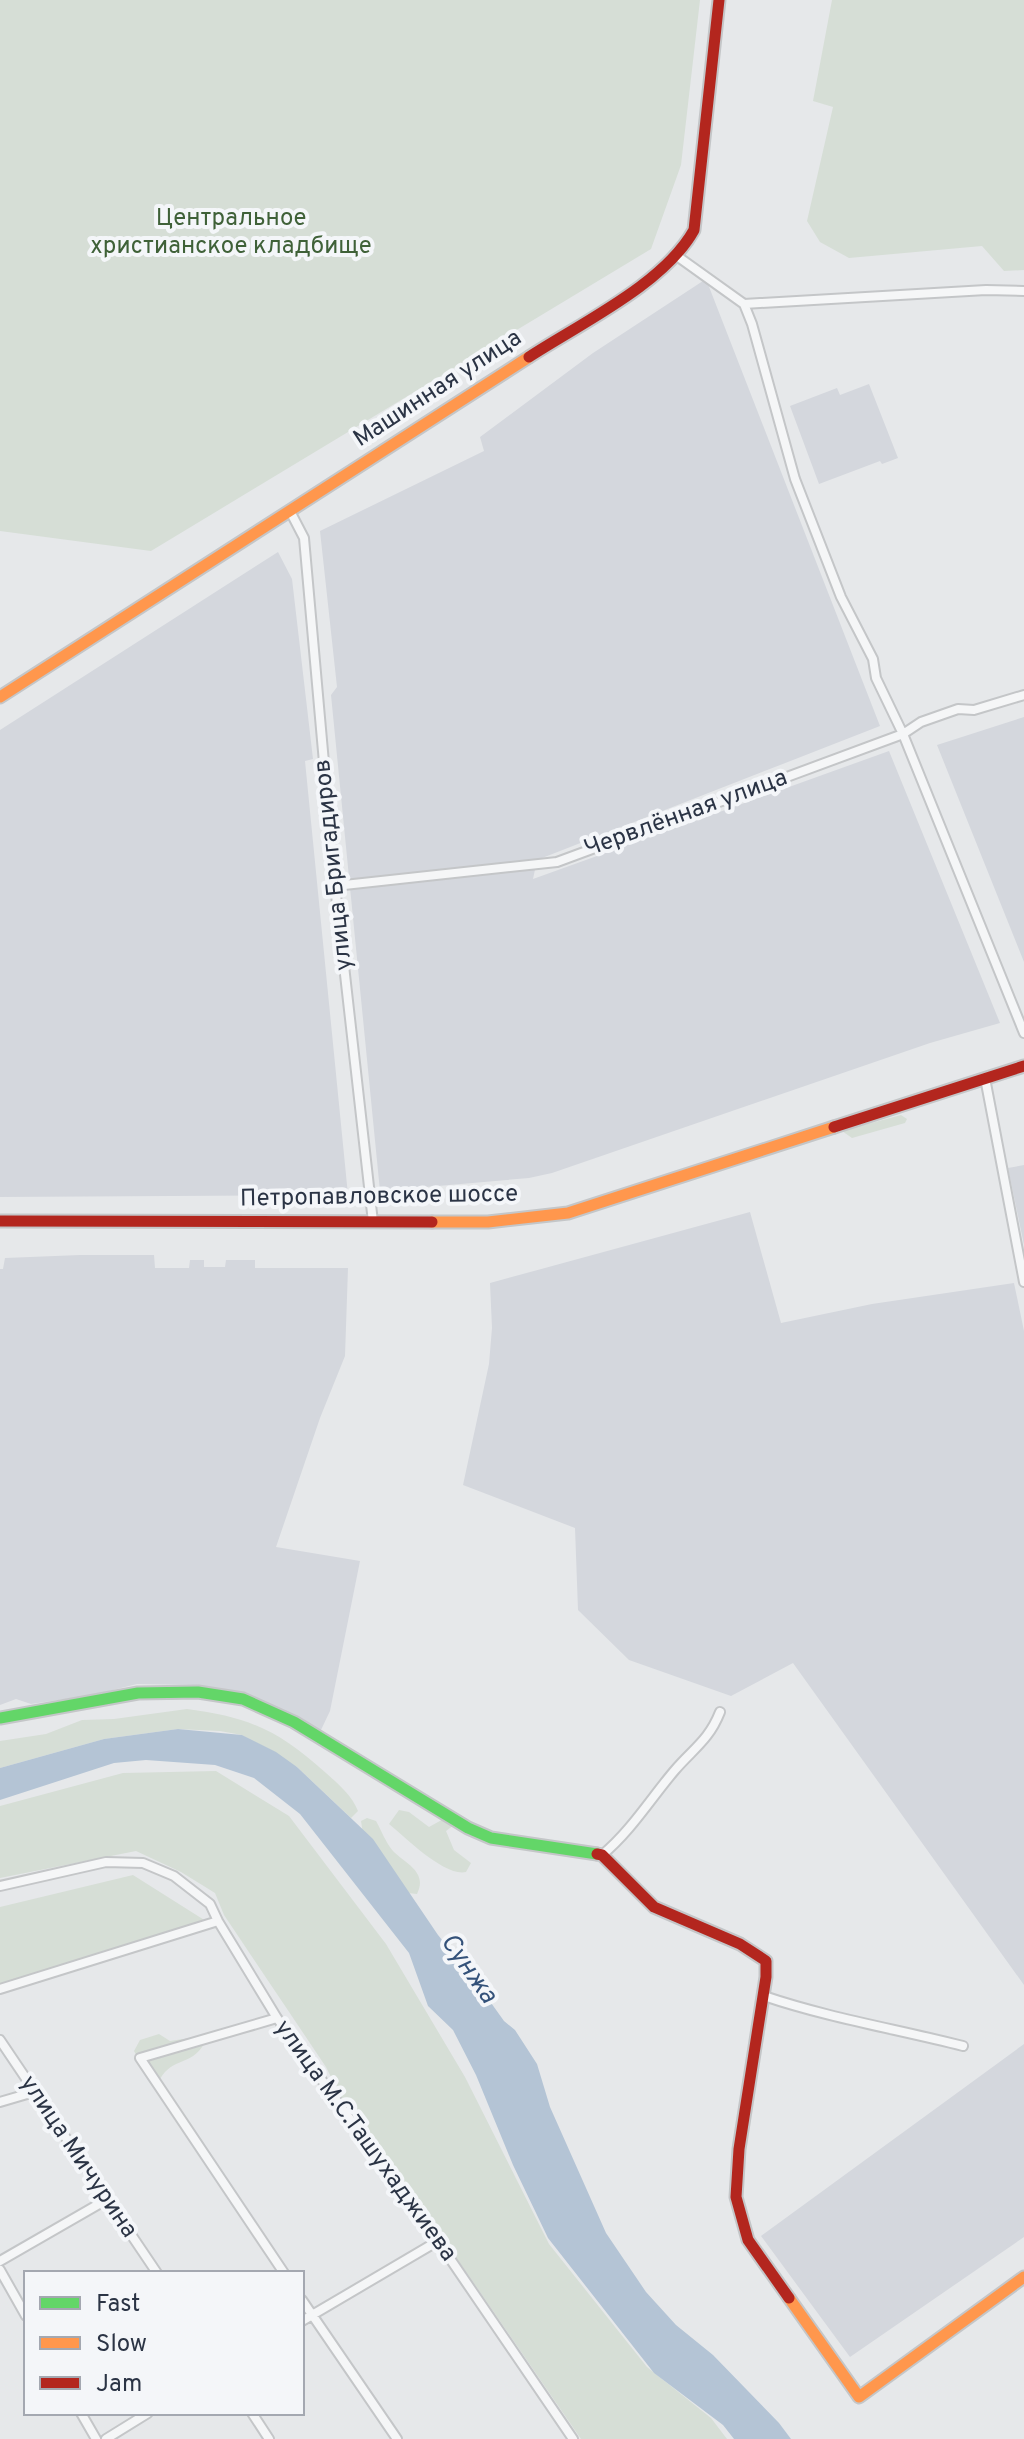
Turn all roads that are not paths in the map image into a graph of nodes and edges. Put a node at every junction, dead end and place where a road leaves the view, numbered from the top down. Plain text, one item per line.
1 (719, 0) edge
2 (677, 256) junction
3 (1024, 291) edge
4 (744, 304) junction
5 (290, 511) junction
6 (1024, 695) edge
7 (0, 697) edge
8 (903, 734) junction
9 (335, 886) junction
10 (1024, 1033) edge
11 (1024, 1066) edge
12 (985, 1078) junction
13 (0, 1221) edge
14 (373, 1222) junction
15 (1024, 1282) edge
16 (720, 1712) dead end
17 (0, 1718) edge
18 (602, 1855) junction
19 (0, 1886) edge
20 (218, 1921) junction
21 (0, 1989) edge
22 (764, 1996) junction
23 (277, 2018) junction
24 (0, 2040) edge
25 (963, 2046) dead end
26 (34, 2092) junction
27 (0, 2102) edge
28 (106, 2200) junction
29 (438, 2241) junction
30 (0, 2261) edge
31 (0, 2270) edge
32 (156, 2271) edge
33 (283, 2271) edge
34 (1024, 2277) edge
35 (304, 2303) edge
36 (24, 2312) edge
37 (312, 2315) junction
38 (304, 2320) edge
39 (82, 2415) edge
40 (145, 2415) edge
41 (253, 2415) edge
42 (96, 2439) edge
43 (106, 2439) edge
44 (269, 2439) edge
45 (397, 2439) edge
46 (573, 2439) edge

1 - 2 street, Машинная улица
2 - 4 street
2 - 5 street, Машинная улица
3 - 4 street
4 - 8 street
5 - 7 street, Машинная улица
5 - 9 street, улица Бригадиров
6 - 8 street, Червлённая улица
8 - 9 street, Червлённая улица
8 - 10 street
9 - 14 street, улица Бригадиров
11 - 12 street, Петропавловское шоссе
12 - 14 street, Петропавловское шоссе
12 - 15 street
13 - 14 street, Петропавловское шоссе
16 - 18 street
17 - 18 street
18 - 22 street
19 - 20 street, улица М.С.Ташухаджиева
20 - 21 street
20 - 23 street, улица М.С.Ташухаджиева
22 - 25 street
22 - 34 street
23 - 29 street, улица М.С.Ташухаджиева
23 - 33 street
24 - 26 street, улица Мичурина
26 - 27 street
26 - 28 street, улица Мичурина
28 - 30 street
28 - 32 street, улица Мичурина
29 - 37 street
29 - 46 street, улица М.С.Ташухаджиева
31 - 36 street
35 - 37 street
37 - 38 street
37 - 45 street
39 - 42 street
40 - 43 street
41 - 44 street

